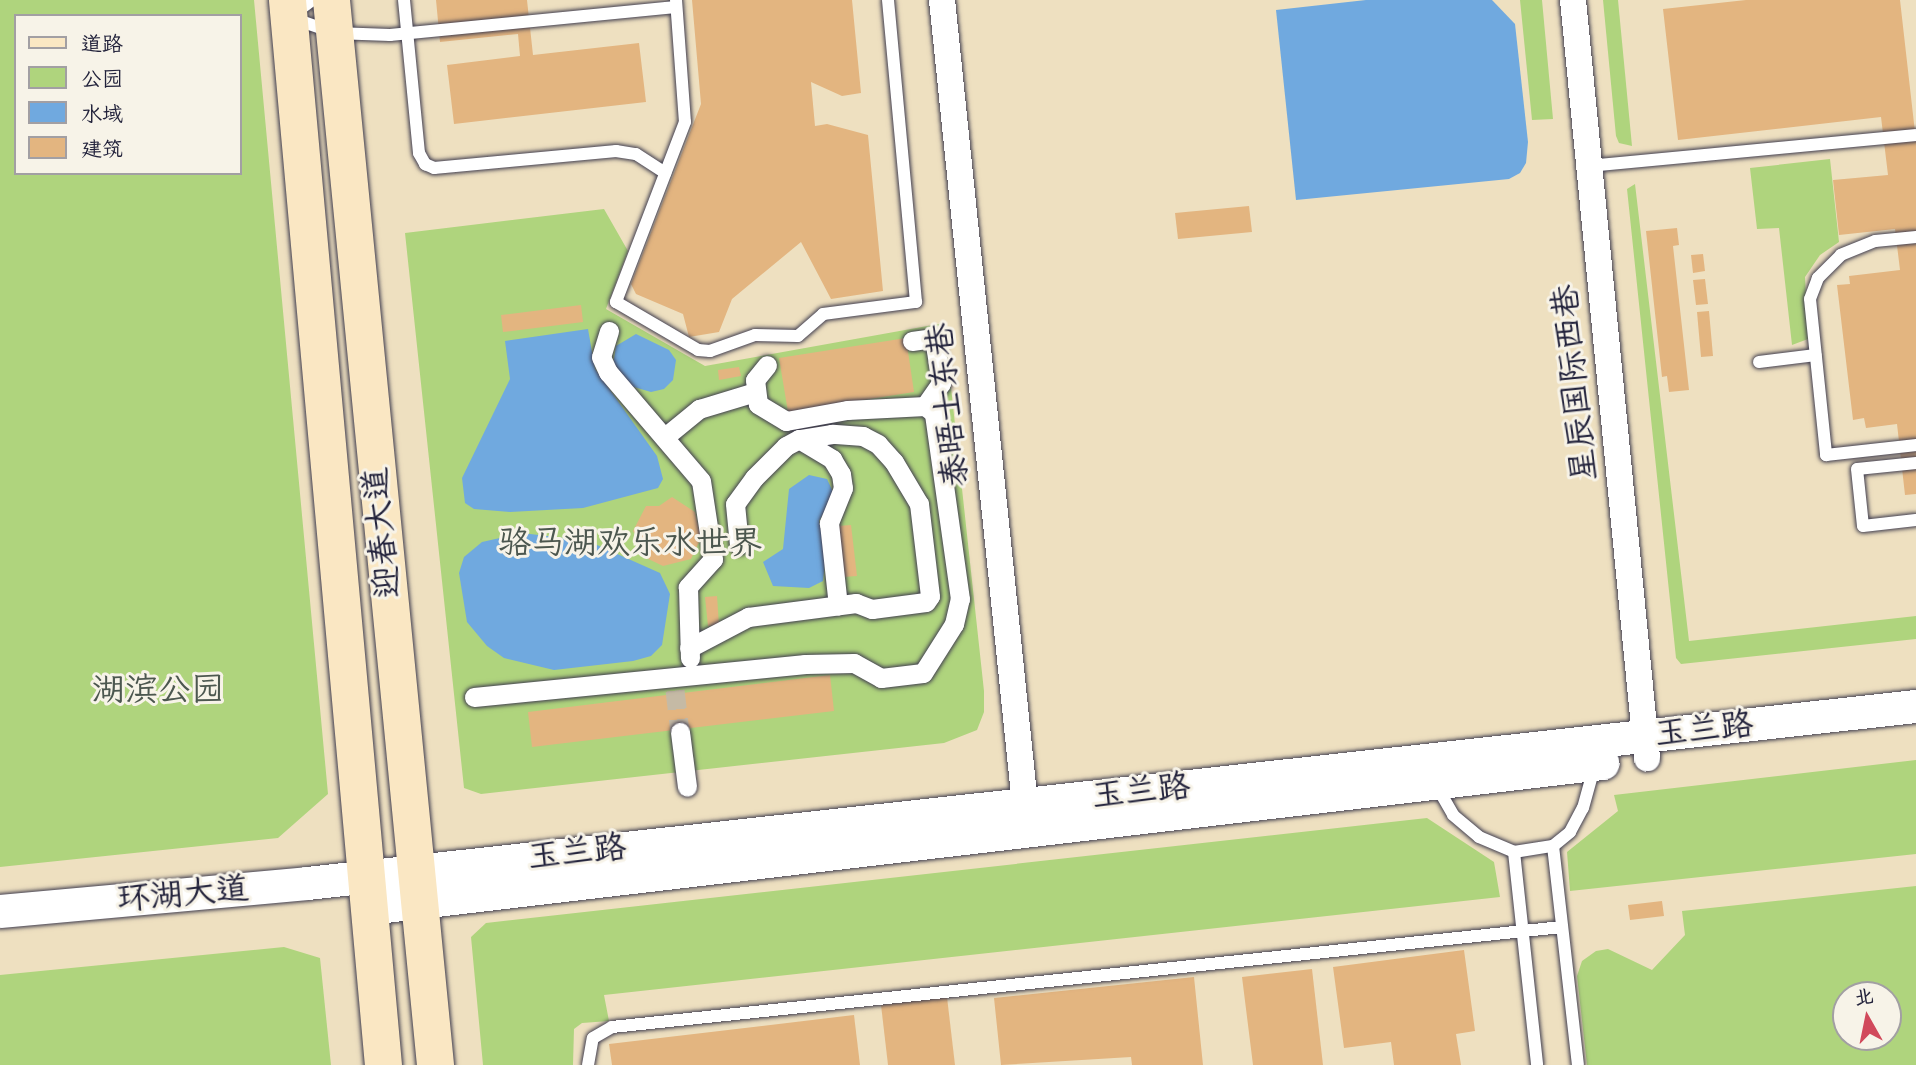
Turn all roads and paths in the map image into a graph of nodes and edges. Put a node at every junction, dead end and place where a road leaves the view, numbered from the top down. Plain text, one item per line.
1 (404, 0) edge
2 (888, 0) edge
3 (942, 0) edge
4 (1573, 0) edge
5 (676, 4) edge
6 (296, 6) edge
7 (333, 17) edge
8 (407, 33) junction
9 (1916, 135) edge
10 (1589, 166) junction
11 (665, 173) junction
12 (1916, 237) edge
13 (609, 331) dead end
14 (912, 341) dead end
15 (1816, 355) junction
16 (1759, 362) dead end
17 (767, 365) dead end
18 (755, 392) junction
19 (925, 406) junction
20 (666, 436) junction
21 (799, 439) junction
22 (1916, 445) edge
23 (1916, 463) edge
24 (1916, 520) edge
25 (739, 545) dead end
26 (838, 606) junction
27 (689, 648) junction
28 (680, 681) junction
29 (474, 697) dead end
30 (1916, 706) edge
31 (1916, 727) edge
32 (680, 732) tunnel mouth
33 (1646, 747) junction
34 (1598, 753) junction
35 (1428, 772) junction
36 (687, 787) dead end
37 (1025, 804) junction
38 (1553, 846) junction
39 (1514, 852) junction
40 (418, 886) junction
41 (367, 892) junction
42 (0, 911) edge
43 (1562, 927) junction
44 (1523, 931) junction
45 (383, 1065) edge
46 (435, 1065) edge
47 (589, 1065) edge
48 (1537, 1065) edge
49 (1577, 1065) edge

1 - 8 lane
2 - 11 lane
3 - 37 street, 泰晤士东巷
4 - 10 street, 星辰国际西巷
5 - 8 lane
5 - 11 lane
6 - 7 lane
6 - 41 main road, 迎春大道
7 - 8 lane
7 - 40 main road, 迎春大道
8 - 11 lane
9 - 10 lane
10 - 33 street, 星辰国际西巷
12 - 15 lane
13 - 20 street
14 - 19 street
15 - 16 lane
15 - 22 lane
17 - 18 street
18 - 19 street
18 - 20 street
19 - 28 street
20 - 27 street
21 - 25 street
21 - 26 street
21 - 26 street
23 - 24 lane
26 - 27 street
27 - 28 street
28 - 29 street
30 - 33 street, 玉兰路
31 - 33 street, 玉兰路
32 - 36 street
33 - 34 street, 玉兰路
34 - 35 street, 玉兰路
34 - 38 lane
35 - 37 street, 玉兰路
35 - 39 lane
35 - 40 street, 玉兰路
37 - 40 street, 玉兰路
38 - 39 lane
38 - 43 lane
39 - 44 lane
40 - 41 street, 玉兰路
40 - 46 main road, 迎春大道
41 - 42 street, 环湖大道
41 - 45 main road, 迎春大道
43 - 44 lane
43 - 49 lane
44 - 47 lane
44 - 48 lane

